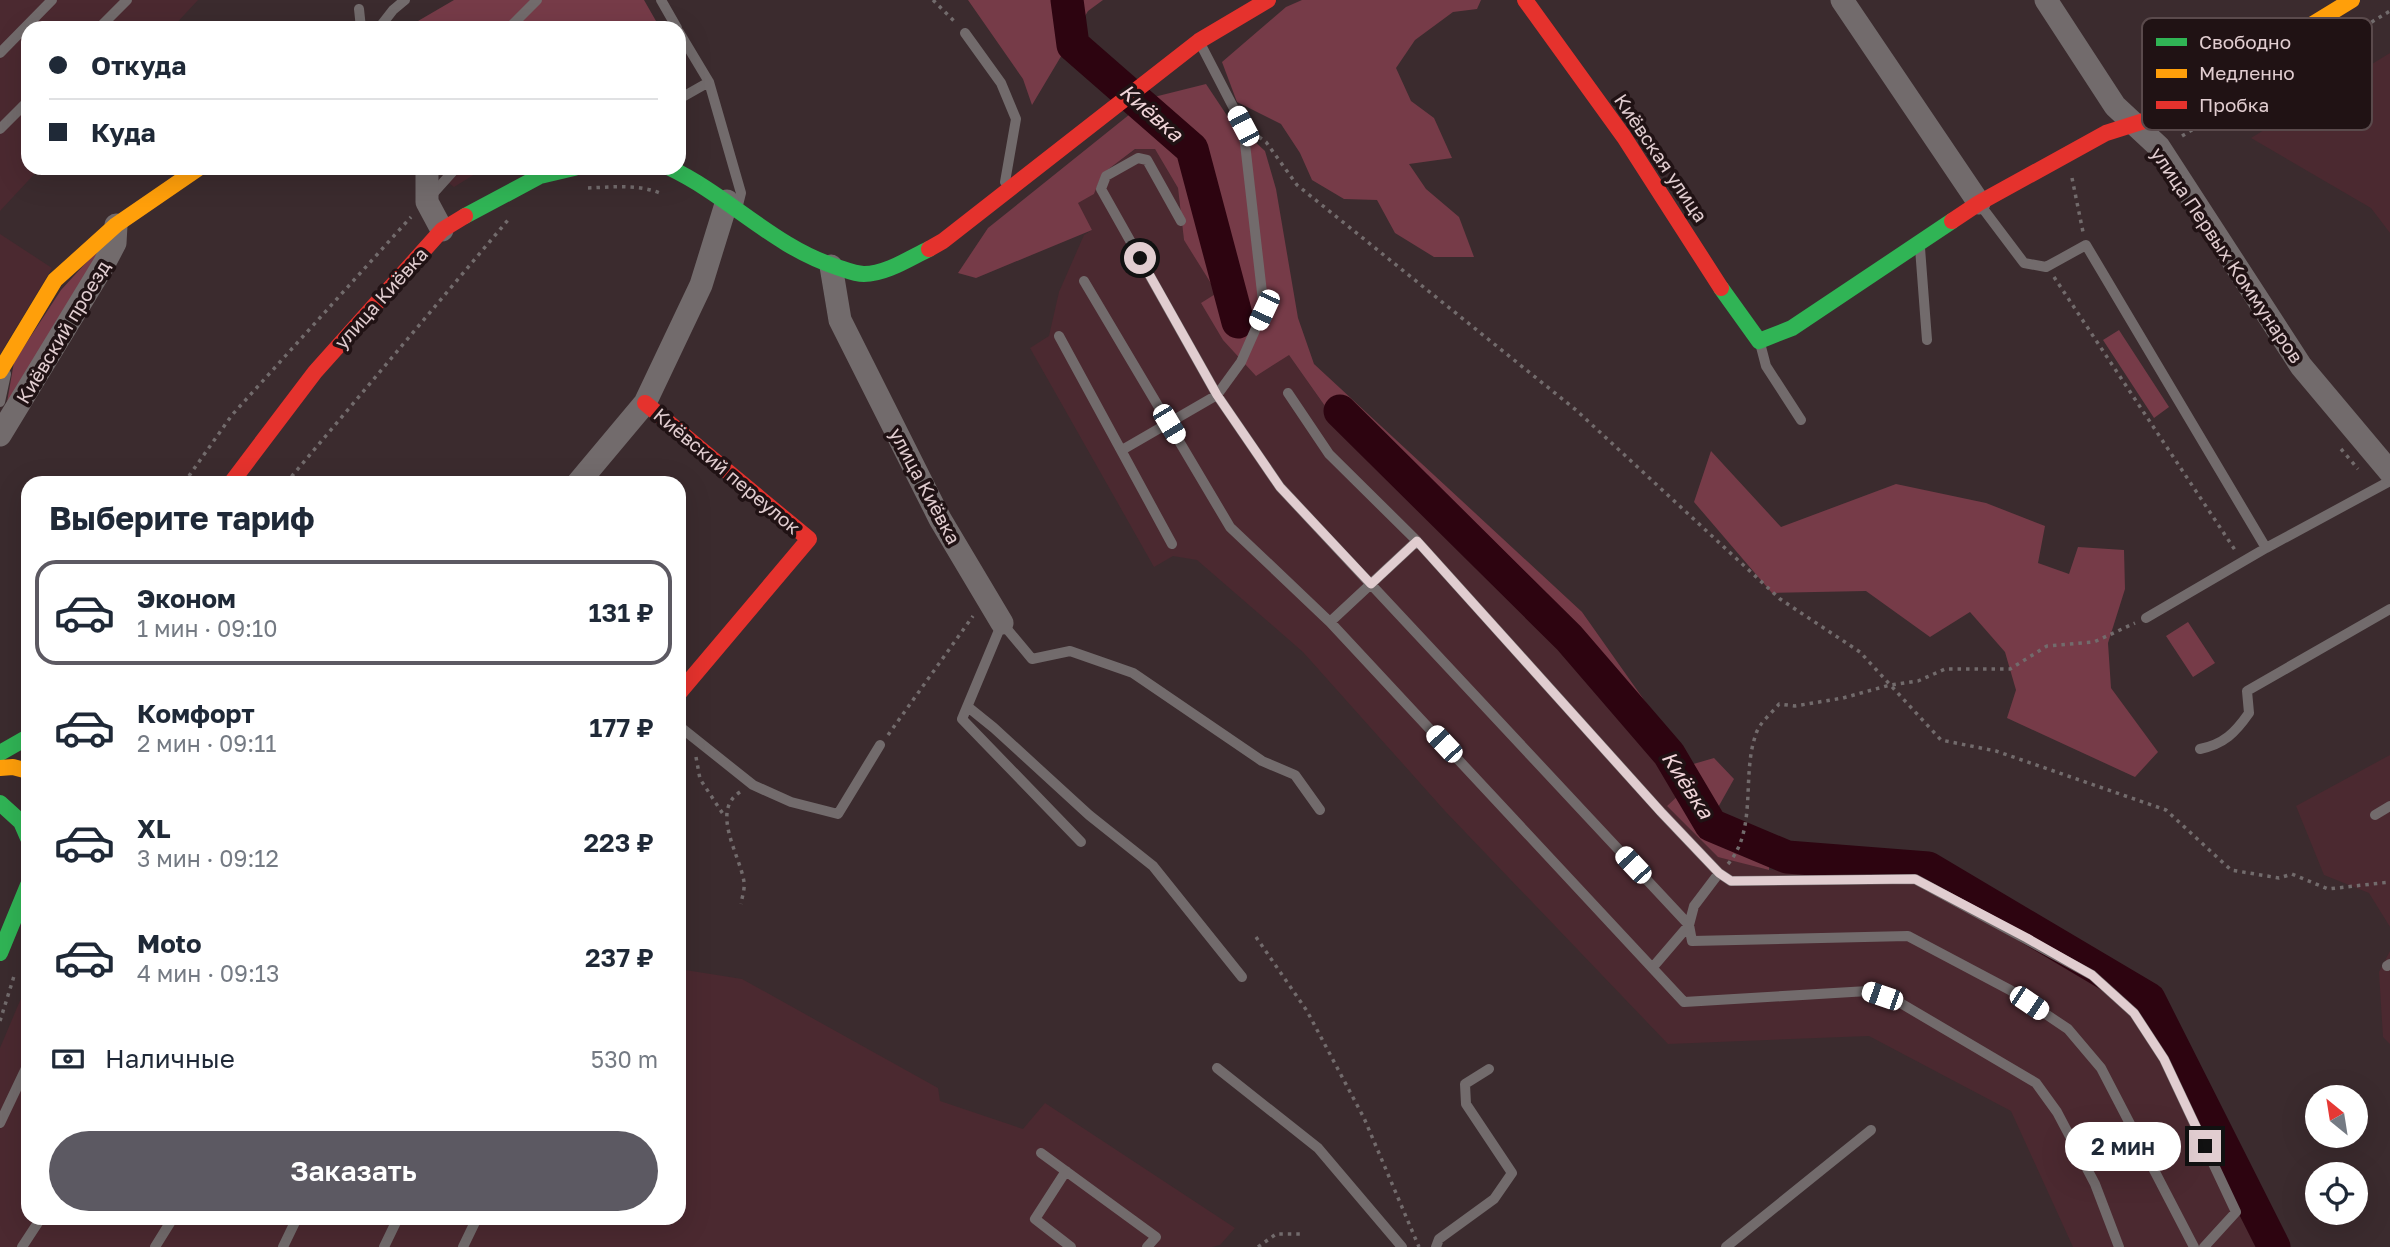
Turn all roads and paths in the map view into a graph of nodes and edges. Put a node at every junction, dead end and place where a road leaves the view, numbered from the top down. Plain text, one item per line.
1 (52, 0) edge
2 (127, 0) edge
3 (405, 0) edge
4 (537, 0) edge
5 (661, 0) edge
6 (933, 0) edge
7 (1525, 0) edge
8 (1842, 0) edge
9 (2046, 0) edge
10 (2352, 0) edge
11 (1255, 4) edge
12 (359, 9) dead end
13 (2390, 11) edge
14 (2323, 18) edge
15 (31, 21) edge
16 (106, 21) edge
17 (360, 21) edge
18 (384, 21) edge
19 (516, 21) edge
20 (673, 21) edge
21 (2372, 22) edge
22 (21, 32) edge
23 (965, 33) joint
24 (1199, 41) junction
25 (686, 43) edge
26 (0, 53) edge
27 (709, 82) junction
28 (686, 95) edge
29 (21, 108) edge
30 (2142, 121) edge
31 (2133, 124) junction
32 (1243, 126) junction
33 (0, 129) edge
34 (2194, 130) edge
35 (2159, 148) junction
36 (2067, 155) junction
37 (189, 175) edge
38 (427, 175) edge
39 (450, 175) edge
40 (544, 175) edge
41 (686, 175) edge
42 (587, 188) dead end
43 (668, 196) dead end
44 (996, 201) junction
45 (427, 202) junction
46 (1979, 204) junction
47 (732, 205) junction
48 (516, 211) dead end
49 (1181, 221) dead end
50 (116, 225) junction
51 (442, 230) junction
52 (1919, 243) junction
53 (2086, 245) junction
54 (831, 266) junction
55 (2046, 267) junction
56 (1084, 281) dead end
57 (1059, 336) dead end
58 (1927, 340) dead end
59 (1759, 341) junction
60 (10, 355) junction
61 (0, 371) edge
62 (1288, 393) dead end
63 (1217, 395) junction
64 (0, 402) edge
65 (645, 403) junction
66 (1801, 420) dead end
67 (1169, 424) junction
68 (0, 435) edge
69 (2334, 439) dead end
70 (1122, 450) junction
71 (189, 476) edge
72 (237, 476) edge
73 (292, 476) edge
74 (584, 476) edge
75 (2384, 480) edge
76 (2390, 481) edge
77 (1417, 541) junction
78 (1172, 544) dead end
79 (2266, 548) junction
80 (2242, 562) junction
81 (1371, 584) junction
82 (985, 592) junction
83 (2390, 609) edge
84 (2146, 618) joint
85 (1331, 622) junction
86 (1002, 623) junction
87 (686, 685) edge
88 (1890, 685) junction
89 (968, 707) junction
90 (686, 731) edge
91 (692, 736) junction
92 (21, 741) edge
93 (880, 745) joint
94 (2200, 749) dead end
95 (0, 753) edge
96 (0, 768) edge
97 (21, 769) edge
98 (753, 785) junction
99 (4, 797) edge
100 (2390, 806) edge
101 (1320, 810) dead end
102 (2375, 815) dead end
103 (725, 817) junction
104 (21, 822) edge
105 (1080, 842) dead end
106 (1734, 856) dead end
107 (1719, 873) junction
108 (2390, 882) edge
109 (21, 902) edge
110 (741, 904) dead end
111 (1689, 925) junction
112 (1256, 937) dead end
113 (0, 953) edge
114 (1653, 967) junction
115 (16, 972) dead end
116 (1241, 977) dead end
117 (0, 1021) edge
118 (1217, 1068) dead end
119 (1489, 1069) dead end
120 (21, 1079) edge
121 (0, 1124) edge
122 (1871, 1130) dead end
123 (1041, 1153) dead end
124 (1066, 1171) junction
125 (36, 1225) edge
126 (169, 1225) edge
127 (294, 1225) edge
128 (395, 1225) edge
129 (474, 1225) edge
130 (1303, 1234) dead end
131 (22, 1247) edge
132 (155, 1247) edge
133 (283, 1247) edge
134 (384, 1247) edge
135 (463, 1247) edge
136 (1071, 1247) edge
137 (1147, 1247) edge
138 (1258, 1247) edge
139 (1402, 1247) edge
140 (1419, 1247) edge
141 (1436, 1247) edge
142 (1726, 1247) edge
143 (2119, 1247) edge
144 (2194, 1247) edge
145 (2204, 1247) edge

1 - 15 lane
2 - 16 lane
3 - 18 lane
4 - 19 lane
5 - 20 lane
6 - 23 path
7 - 59 street, Киёвская улица
8 - 46 street
9 - 31 street, улица Первых Коммунаров
10 - 14 street
11 - 24 street
12 - 17 lane
13 - 21 path
22 - 26 lane
23 - 44 lane
24 - 32 lane
24 - 44 street
25 - 27 lane
27 - 28 lane
27 - 47 lane
29 - 33 lane
30 - 31 street
31 - 35 street, улица Первых Коммунаров
31 - 36 street
32 - 63 lane
32 - 88 path
34 - 35 path
35 - 75 street, улица Первых Коммунаров
36 - 46 street
36 - 53 path
37 - 50 street, Киёвский проезд
38 - 45 street
39 - 45 lane
40 - 51 street, улица Киёвка
41 - 47 street
42 - 43 path
44 - 54 street
45 - 51 street
45 - 71 path
46 - 52 street
46 - 55 lane
47 - 54 street
47 - 65 street, Киёвский переулок
48 - 73 path
49 - 63 lane
50 - 60 street, Киёвский проезд
50 - 68 street, Киёвский проезд
51 - 72 street, улица Киёвка
52 - 58 lane
52 - 59 street
53 - 55 lane
53 - 79 lane
54 - 82 street, улица Киёвка
55 - 80 path
56 - 67 lane
57 - 70 lane
59 - 66 lane
60 - 61 street, Киёвский проезд
60 - 64 lane
62 - 77 lane
63 - 67 lane
63 - 81 lane
65 - 74 street, Киёвский переулок
65 - 87 street, Киёвский переулок
67 - 70 lane
67 - 85 lane
69 - 75 path
70 - 78 lane
75 - 76 lane
75 - 79 lane
77 - 81 lane
77 - 107 lane
79 - 80 lane
80 - 84 lane
81 - 85 lane
81 - 111 lane
82 - 86 street, улица Киёвка
82 - 93 path
83 - 94 lane
84 - 88 path
85 - 114 lane
86 - 89 lane
86 - 101 lane
88 - 106 path
88 - 108 path
89 - 105 lane
89 - 116 lane
90 - 91 lane
91 - 98 lane
91 - 103 path
92 - 95 street
93 - 98 lane
96 - 97 street
98 - 103 path
99 - 104 street
100 - 102 lane
103 - 110 path
107 - 111 lane
107 - 145 lane
109 - 113 street
111 - 114 lane
111 - 144 lane
112 - 140 path
114 - 143 lane
115 - 117 path
118 - 139 lane
119 - 141 lane
120 - 121 lane
122 - 142 lane
123 - 124 lane
124 - 136 lane
124 - 137 lane
125 - 131 lane
126 - 132 lane
127 - 133 lane
128 - 134 lane
129 - 135 lane
130 - 138 path

